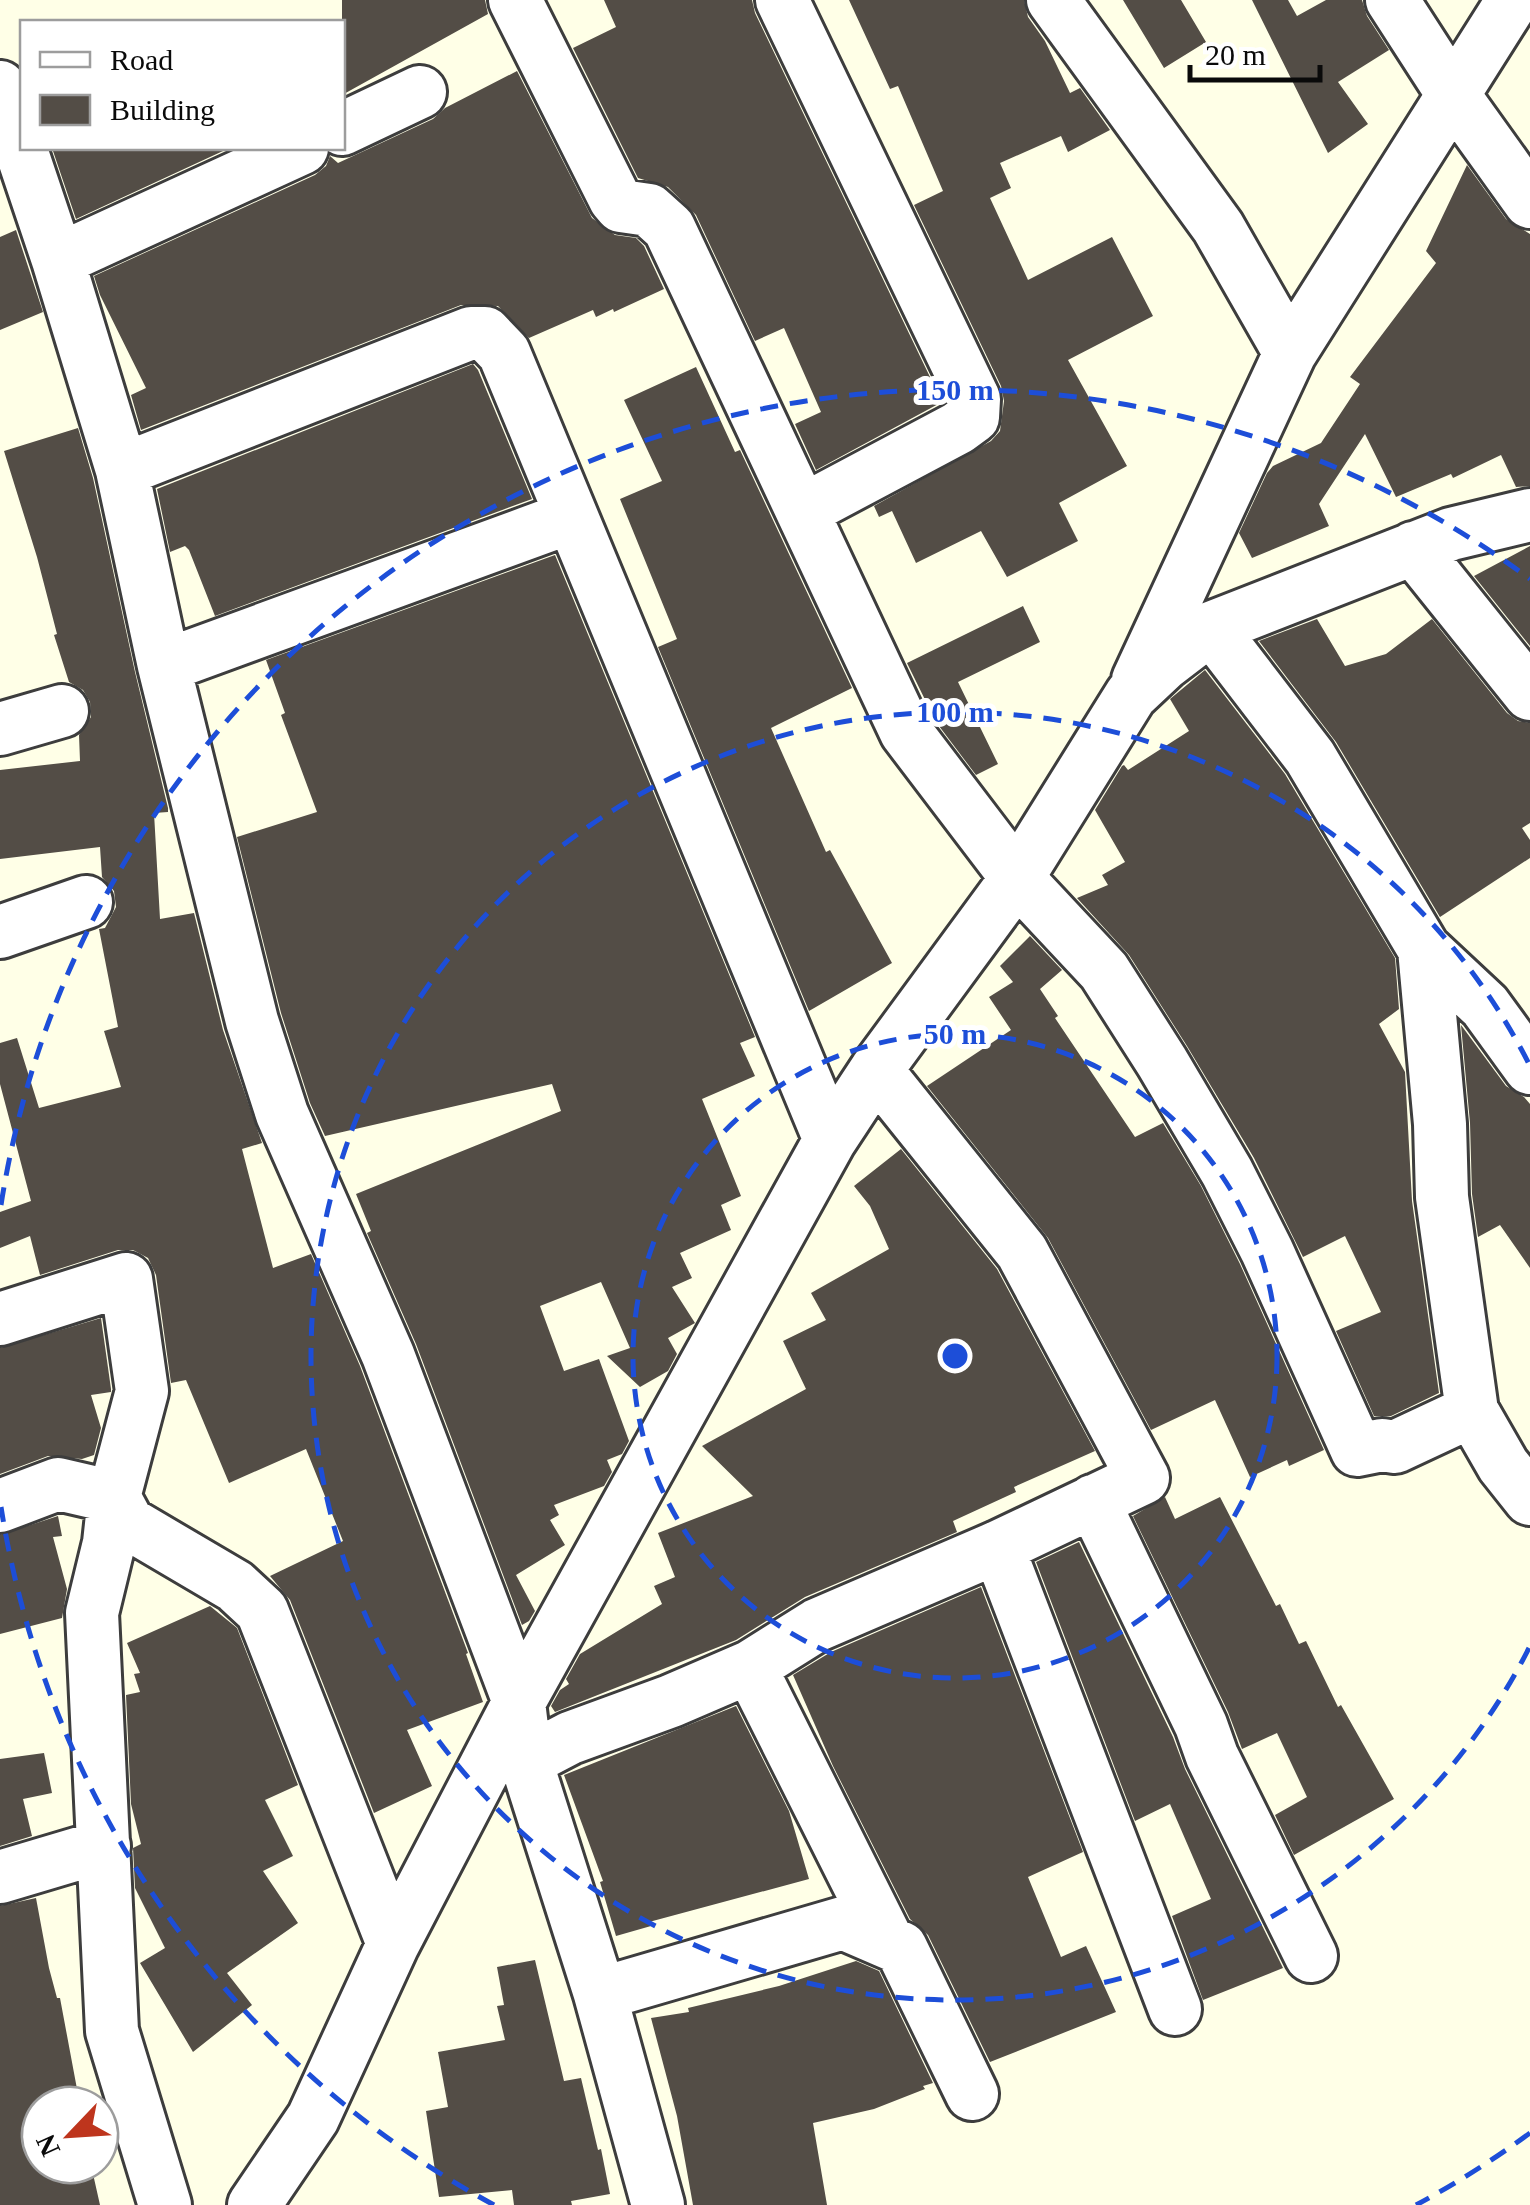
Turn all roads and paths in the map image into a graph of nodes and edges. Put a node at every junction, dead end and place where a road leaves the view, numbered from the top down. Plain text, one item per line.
1 (782, 0) edge
2 (1053, 0) edge
3 (1392, 0) edge
4 (1513, 0) edge
5 (530, 6) edge
6 (0, 87) edge
7 (420, 92) dead end
8 (1454, 96) junction
9 (345, 127) edge
10 (20, 147) edge
11 (21, 150) edge
12 (298, 150) edge
13 (1530, 202) edge
14 (58, 260) junction
15 (1290, 353) junction
16 (122, 470) junction
17 (802, 510) junction
18 (1530, 515) edge
19 (570, 517) junction
20 (1413, 548) junction
21 (1211, 628) junction
22 (164, 666) junction
23 (1530, 694) edge
24 (1131, 695) junction
25 (62, 711) dead end
26 (0, 730) edge
27 (1017, 878) junction
28 (86, 902) dead end
29 (0, 932) edge
30 (1424, 949) junction
31 (1530, 1068) edge
32 (876, 1070) junction
33 (830, 1140) junction
34 (0, 1319) edge
35 (1472, 1412) junction
36 (1521, 1470) edge
37 (114, 1497) junction
38 (1093, 1501) junction
39 (0, 1506) edge
40 (998, 1547) junction
41 (750, 1666) junction
42 (519, 1702) junction
43 (526, 1761) junction
44 (104, 1846) junction
45 (0, 1876) edge
46 (887, 1940) junction
47 (392, 1944) junction
48 (1311, 1956) dead end
49 (600, 1994) junction
50 (1175, 2010) dead end
51 (972, 2094) dead end
52 (166, 2205) edge
53 (254, 2205) edge
54 (658, 2205) edge

1 - 17 street
2 - 15 street
3 - 8 street
4 - 8 street
5 - 17 street
6 - 10 street
7 - 9 street
8 - 13 street
8 - 15 street
11 - 14 street
12 - 14 street
14 - 16 street
15 - 24 street
16 - 19 street
16 - 22 street
17 - 27 street
18 - 20 street
19 - 22 street
19 - 33 street
20 - 21 street
20 - 23 street
21 - 24 street
21 - 30 street
22 - 42 street
24 - 27 street
25 - 26 street
27 - 32 street
27 - 35 street
28 - 29 street
30 - 31 street
30 - 35 street
32 - 33 street
32 - 38 street
33 - 42 street
34 - 37 street
35 - 36 street
37 - 39 street
37 - 44 street
37 - 47 street
38 - 40 street
38 - 48 street
40 - 41 street
40 - 50 street
41 - 43 street
41 - 46 street
42 - 43 street
42 - 47 street
43 - 49 street
44 - 45 street
44 - 52 street
46 - 49 street
46 - 51 street
47 - 53 street
49 - 54 street

